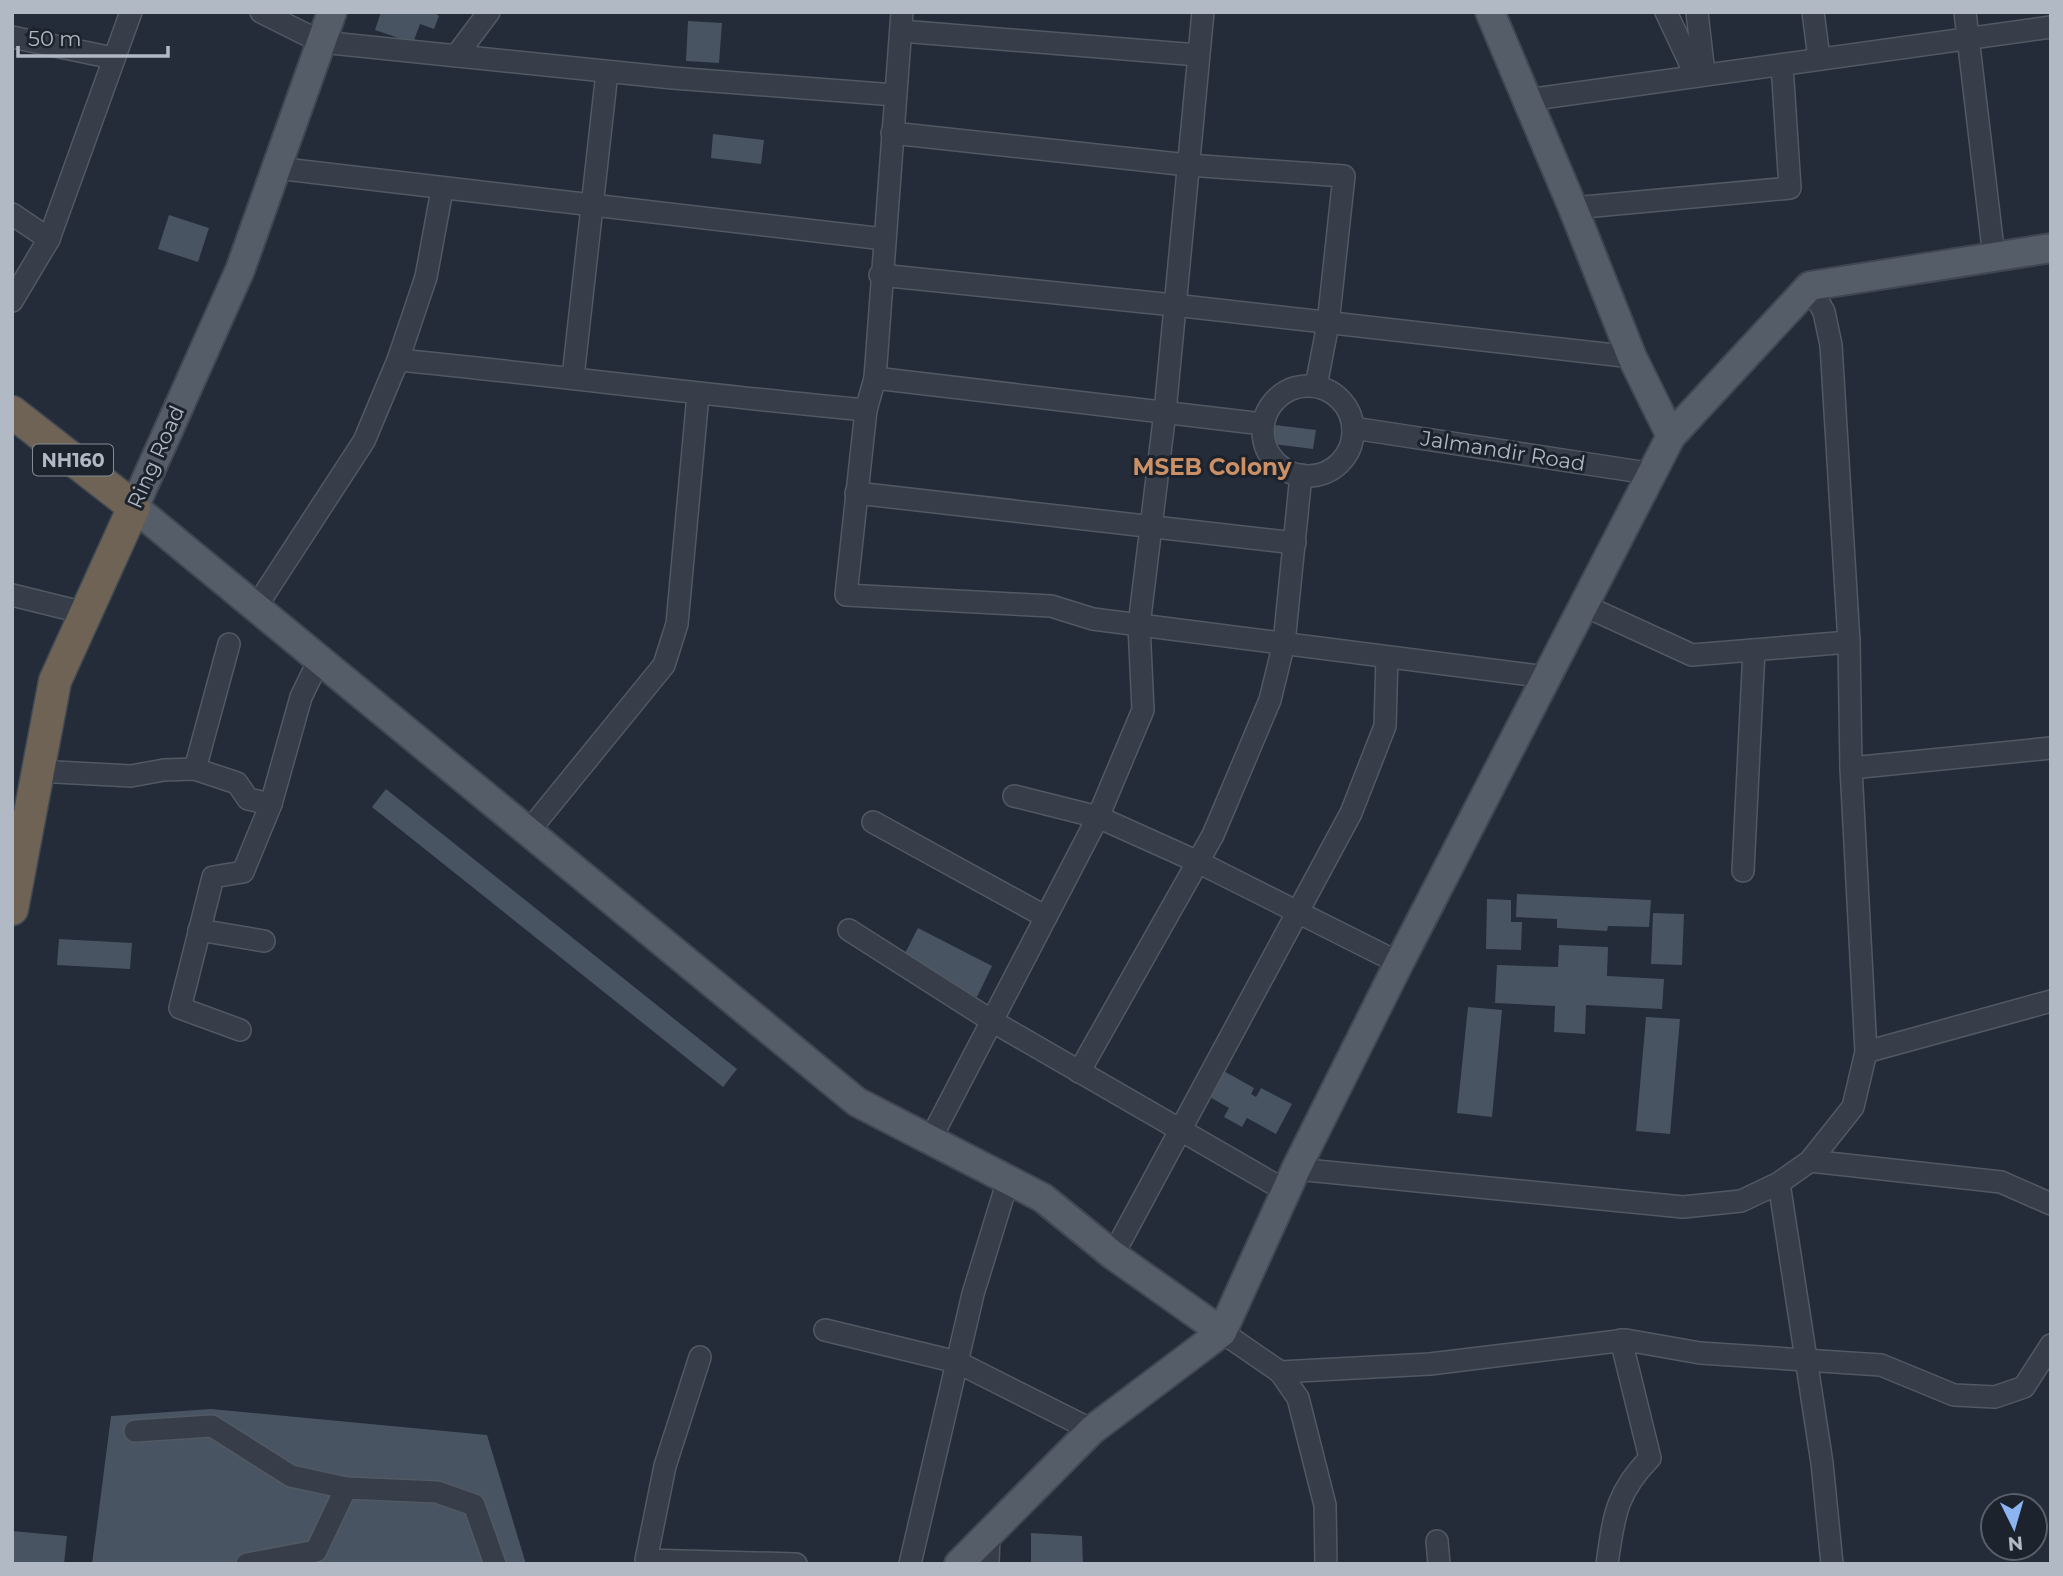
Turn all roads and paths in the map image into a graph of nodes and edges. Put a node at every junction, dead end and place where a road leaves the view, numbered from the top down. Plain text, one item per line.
1 (131, 12) edge
2 (261, 12) edge
3 (332, 12) edge
4 (489, 12) edge
5 (1203, 12) edge
6 (1490, 12) edge
7 (1666, 12) edge
8 (1698, 12) edge
9 (1813, 12) edge
10 (1965, 12) edge
11 (902, 22) edge
12 (2051, 27) edge
13 (12, 37) edge
14 (1968, 38) junction
15 (321, 42) junction
16 (1198, 55) junction
17 (456, 56) junction
18 (113, 58) junction
19 (1819, 58) junction
20 (1782, 65) junction
21 (607, 72) junction
22 (1700, 75) junction
23 (895, 95) junction
24 (1527, 100) junction
25 (892, 133) junction
26 (1188, 165) junction
27 (276, 168) junction
28 (442, 190) junction
29 (593, 204) junction
30 (1573, 208) junction
31 (12, 215) edge
32 (49, 239) junction
33 (884, 239) junction
34 (2051, 248) edge
35 (1994, 257) junction
36 (880, 275) junction
37 (1810, 286) junction
38 (12, 301) edge
39 (1174, 305) junction
40 (1328, 324) junction
41 (1632, 357) junction
42 (398, 360) junction
43 (573, 377) junction
44 (875, 378) junction
45 (1316, 386) junction
46 (698, 395) junction
47 (866, 410) junction
48 (12, 412) edge
49 (1166, 412) junction
50 (1263, 424) junction
51 (1353, 428) junction
52 (1671, 436) junction
53 (1654, 474) junction
54 (1301, 475) junction
55 (856, 493) junction
56 (134, 507) junction
57 (1152, 527) junction
58 (1295, 543) junction
59 (12, 595) edge
60 (1583, 605) junction
61 (256, 607) junction
62 (85, 613) junction
63 (1139, 625) junction
64 (1849, 642) junction
65 (1284, 643) junction
66 (229, 644) dead end
67 (1754, 650) junction
68 (1387, 657) junction
69 (319, 660) junction
70 (1546, 677) junction
71 (2051, 748) edge
72 (1851, 768) junction
73 (195, 769) junction
74 (37, 771) junction
75 (1014, 796) dead end
76 (271, 804) junction
77 (1098, 817) junction
78 (873, 822) dead end
79 (19, 823) edge
80 (528, 832) junction
81 (1198, 862) junction
82 (1743, 871) dead end
83 (12, 909) edge
84 (1296, 913) junction
85 (1046, 917) junction
86 (199, 930) junction
87 (849, 930) dead end
88 (264, 941) dead end
89 (1399, 963) junction
90 (2051, 1001) edge
91 (992, 1021) junction
92 (240, 1030) dead end
93 (1866, 1052) junction
94 (1079, 1072) junction
95 (1182, 1132) junction
96 (930, 1140) junction
97 (1810, 1161) junction
98 (1008, 1180) junction
99 (1291, 1180) junction
100 (1779, 1183) junction
101 (2051, 1204) edge
102 (1113, 1255) junction
103 (825, 1330) dead end
104 (1222, 1332) junction
105 (1621, 1340) junction
106 (2051, 1345) edge
107 (700, 1357) dead end
108 (1807, 1359) junction
109 (957, 1362) junction
110 (1280, 1372) junction
111 (135, 1430) dead end
112 (1092, 1430) junction
113 (346, 1488) junction
114 (989, 1534) junction
115 (1437, 1541) dead end
116 (731, 1562) edge
117 (247, 1564) edge
118 (495, 1564) edge
119 (796, 1564) edge
120 (910, 1564) edge
121 (958, 1564) edge
122 (988, 1564) edge
123 (1326, 1564) edge
124 (1439, 1564) edge
125 (1607, 1564) edge
126 (1832, 1564) edge

1 - 18 street
2 - 15 street
3 - 15 main road, Ring Road
4 - 17 street
5 - 16 street
6 - 24 main road
7 - 22 street
8 - 22 street
9 - 19 street
10 - 14 street
11 - 16 street
11 - 23 street
12 - 14 street
13 - 18 street
14 - 19 street
14 - 35 street
15 - 17 street
15 - 27 main road, Ring Road
16 - 26 street
17 - 21 street
18 - 32 street
19 - 20 street
20 - 22 street
20 - 30 street
21 - 23 street
21 - 29 street
22 - 24 street
23 - 25 street
24 - 30 main road
25 - 26 street
25 - 33 street
26 - 39 street
26 - 40 street
27 - 28 street
27 - 56 main road, Ring Road
28 - 29 street
28 - 42 street
29 - 33 street
29 - 43 street
30 - 41 main road
31 - 32 street
32 - 38 street
33 - 36 street
34 - 35 main road
35 - 37 main road
36 - 39 street
36 - 44 street
37 - 52 main road
37 - 64 street
39 - 40 street
39 - 49 street
40 - 41 street
40 - 45 street
41 - 52 main road
42 - 43 street
42 - 61 street
43 - 46 street
44 - 47 street
44 - 49 street
45 - 50 street
45 - 51 street
46 - 47 street
46 - 80 street
47 - 55 street
48 - 56 highway, NH160
49 - 50 street
49 - 57 street
50 - 54 street
51 - 53 street, Jalmandir Road
51 - 54 street
52 - 53 main road
53 - 60 main road
54 - 58 street
55 - 57 street
55 - 63 street
56 - 61 main road
56 - 62 highway, Ring Road
57 - 58 street
57 - 63 street
58 - 65 street
59 - 62 street
60 - 67 street
60 - 70 main road
61 - 69 main road
62 - 74 highway, Ring Road
63 - 65 street
63 - 77 street
64 - 67 street
64 - 72 street
65 - 68 street
65 - 81 street
66 - 73 street
67 - 82 street
68 - 70 street
68 - 84 street
69 - 76 street
69 - 80 main road
70 - 89 main road
71 - 72 street
72 - 93 street
73 - 74 street
73 - 76 street
74 - 79 highway, Ring Road
75 - 77 street
76 - 86 street
77 - 81 street
77 - 85 street
78 - 85 street
79 - 83 highway, Ring Road
80 - 96 main road
81 - 84 street
81 - 94 street
84 - 89 street
84 - 95 street
85 - 91 street
86 - 88 street
86 - 92 street
87 - 91 street
89 - 99 main road
90 - 93 street
91 - 94 street
91 - 96 street
93 - 97 street
94 - 95 street
95 - 99 street
95 - 102 street
96 - 98 main road
97 - 100 street
97 - 101 street
98 - 102 main road
98 - 109 street
99 - 100 street
99 - 104 main road
100 - 108 street
102 - 104 main road
103 - 109 street
104 - 110 street
104 - 112 main road
105 - 108 street
105 - 110 street
105 - 125 street
106 - 108 street
107 - 116 street
108 - 126 street
109 - 112 street
109 - 120 street
110 - 123 street
111 - 113 street
112 - 114 main road
113 - 117 street
113 - 118 street
114 - 121 main road
114 - 122 street
115 - 124 street
116 - 119 street

